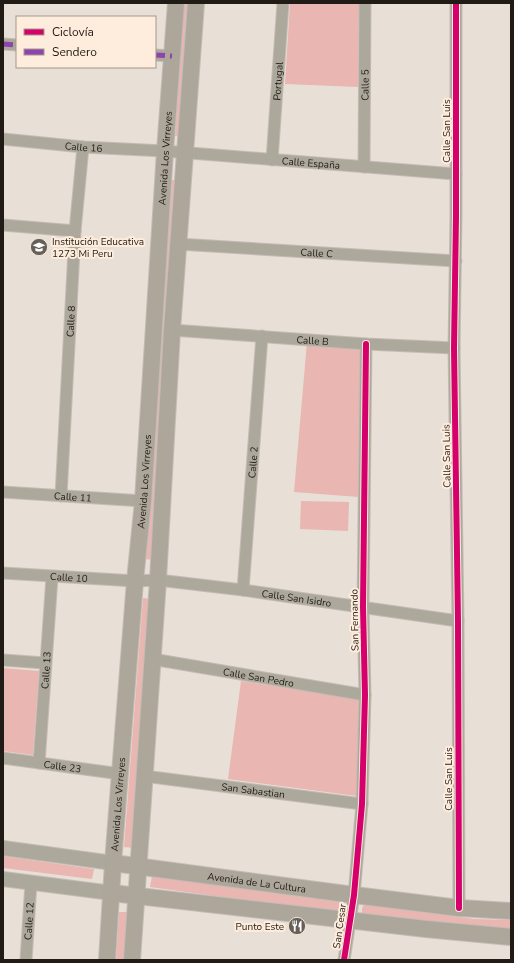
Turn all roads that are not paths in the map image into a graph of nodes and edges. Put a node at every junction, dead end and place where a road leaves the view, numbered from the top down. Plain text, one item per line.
1 (176, 3) edge
2 (196, 3) edge
3 (283, 3) edge
4 (365, 3) edge
5 (456, 3) edge
6 (3, 44) edge
7 (16, 45) edge
8 (156, 55) edge
9 (172, 56) junction
10 (3, 139) edge
11 (83, 147) junction
12 (165, 151) junction
13 (185, 153) junction
14 (272, 160) junction
15 (364, 167) junction
16 (456, 174) junction
17 (3, 226) edge
18 (75, 231) junction
19 (178, 244) junction
20 (456, 261) junction
21 (172, 330) junction
22 (262, 336) junction
23 (366, 344) junction
24 (454, 348) junction
25 (3, 492) edge
26 (61, 496) junction
27 (143, 501) junction
28 (3, 573) edge
29 (52, 577) junction
30 (158, 580) junction
31 (135, 581) junction
32 (243, 590) junction
33 (363, 607) junction
34 (458, 621) junction
35 (152, 659) junction
36 (3, 660) edge
37 (45, 663) junction
38 (365, 695) junction
39 (3, 758) edge
40 (39, 763) junction
41 (121, 774) junction
42 (144, 776) junction
43 (362, 804) junction
44 (3, 848) edge
45 (113, 862) junction
46 (138, 866) junction
47 (3, 879) edge
48 (31, 883) junction
49 (112, 893) junction
50 (354, 895) junction
51 (136, 896) junction
52 (458, 908) junction
53 (511, 912) edge
54 (350, 920) junction
55 (511, 937) edge
56 (26, 960) edge
57 (107, 960) edge
58 (132, 960) edge
59 (344, 960) edge

1 - 9 main road, Avenida Los Virreyes
2 - 13 main road, Avenida Los Virreyes
3 - 14 street, Portugal
4 - 15 street, Calle 5
5 - 16 street, Calle San Luis
6 - 7 street
8 - 9 street
9 - 12 main road, Avenida Los Virreyes
10 - 11 street, Calle 16
11 - 12 street, Calle 16
11 - 18 street, Calle 8
12 - 13 street, Calle España
12 - 27 main road, Avenida Los Virreyes
13 - 14 street, Calle España
13 - 19 main road, Avenida Los Virreyes
14 - 15 street, Calle España
15 - 16 street, Calle España
16 - 20 street, Calle San Luis
17 - 18 street
18 - 26 street, Calle 8
19 - 20 street, Calle C
19 - 21 main road, Avenida Los Virreyes
20 - 24 street, Calle San Luis
21 - 22 street, Calle B
21 - 30 main road, Avenida Los Virreyes
22 - 23 street, Calle B
22 - 32 street, Calle 2
23 - 24 street, Calle B
23 - 33 street, San Fernando
24 - 34 street, Calle San Luis
25 - 26 street, Calle 11
26 - 27 street, Calle 11
27 - 31 main road, Avenida Los Virreyes
28 - 29 street, Calle 10
29 - 31 street, Calle 10
29 - 37 street, Calle 13
30 - 31 street, Calle San Isidro
30 - 32 street, Calle San Isidro
30 - 35 main road, Avenida Los Virreyes
31 - 41 main road, Avenida Los Virreyes
32 - 33 street, Calle San Isidro
33 - 34 street, Calle San Isidro
33 - 38 street, San Fernando
34 - 52 street, Calle San Luis
35 - 38 street, Calle San Pedro
35 - 42 main road, Avenida Los Virreyes
36 - 37 street
37 - 40 street, Calle 13
38 - 43 street, San Fernando
39 - 40 street, Calle 23
40 - 41 street, Calle 23
41 - 45 main road, Avenida Los Virreyes
42 - 43 street, San Sabastian
42 - 46 main road, Avenida Los Virreyes
43 - 50 street, San Fernando
44 - 45 street, Avenida de La Cultura
45 - 46 main road, Avenida de La Cultura
45 - 49 main road, Avenida Los Virreyes
46 - 50 main road, Avenida de La Cultura
46 - 51 main road, Avenida Los Virreyes
47 - 48 street
48 - 49 street
48 - 56 street, Calle 12
49 - 51 main road
49 - 57 main road, Avenida Los Virreyes
50 - 52 main road, Avenida de La Cultura
50 - 54 street, San Cesar
51 - 54 main road
51 - 58 main road, Avenida Los Virreyes
52 - 53 main road, Avenida de La Cultura
54 - 55 main road
54 - 59 street, San Cesar

